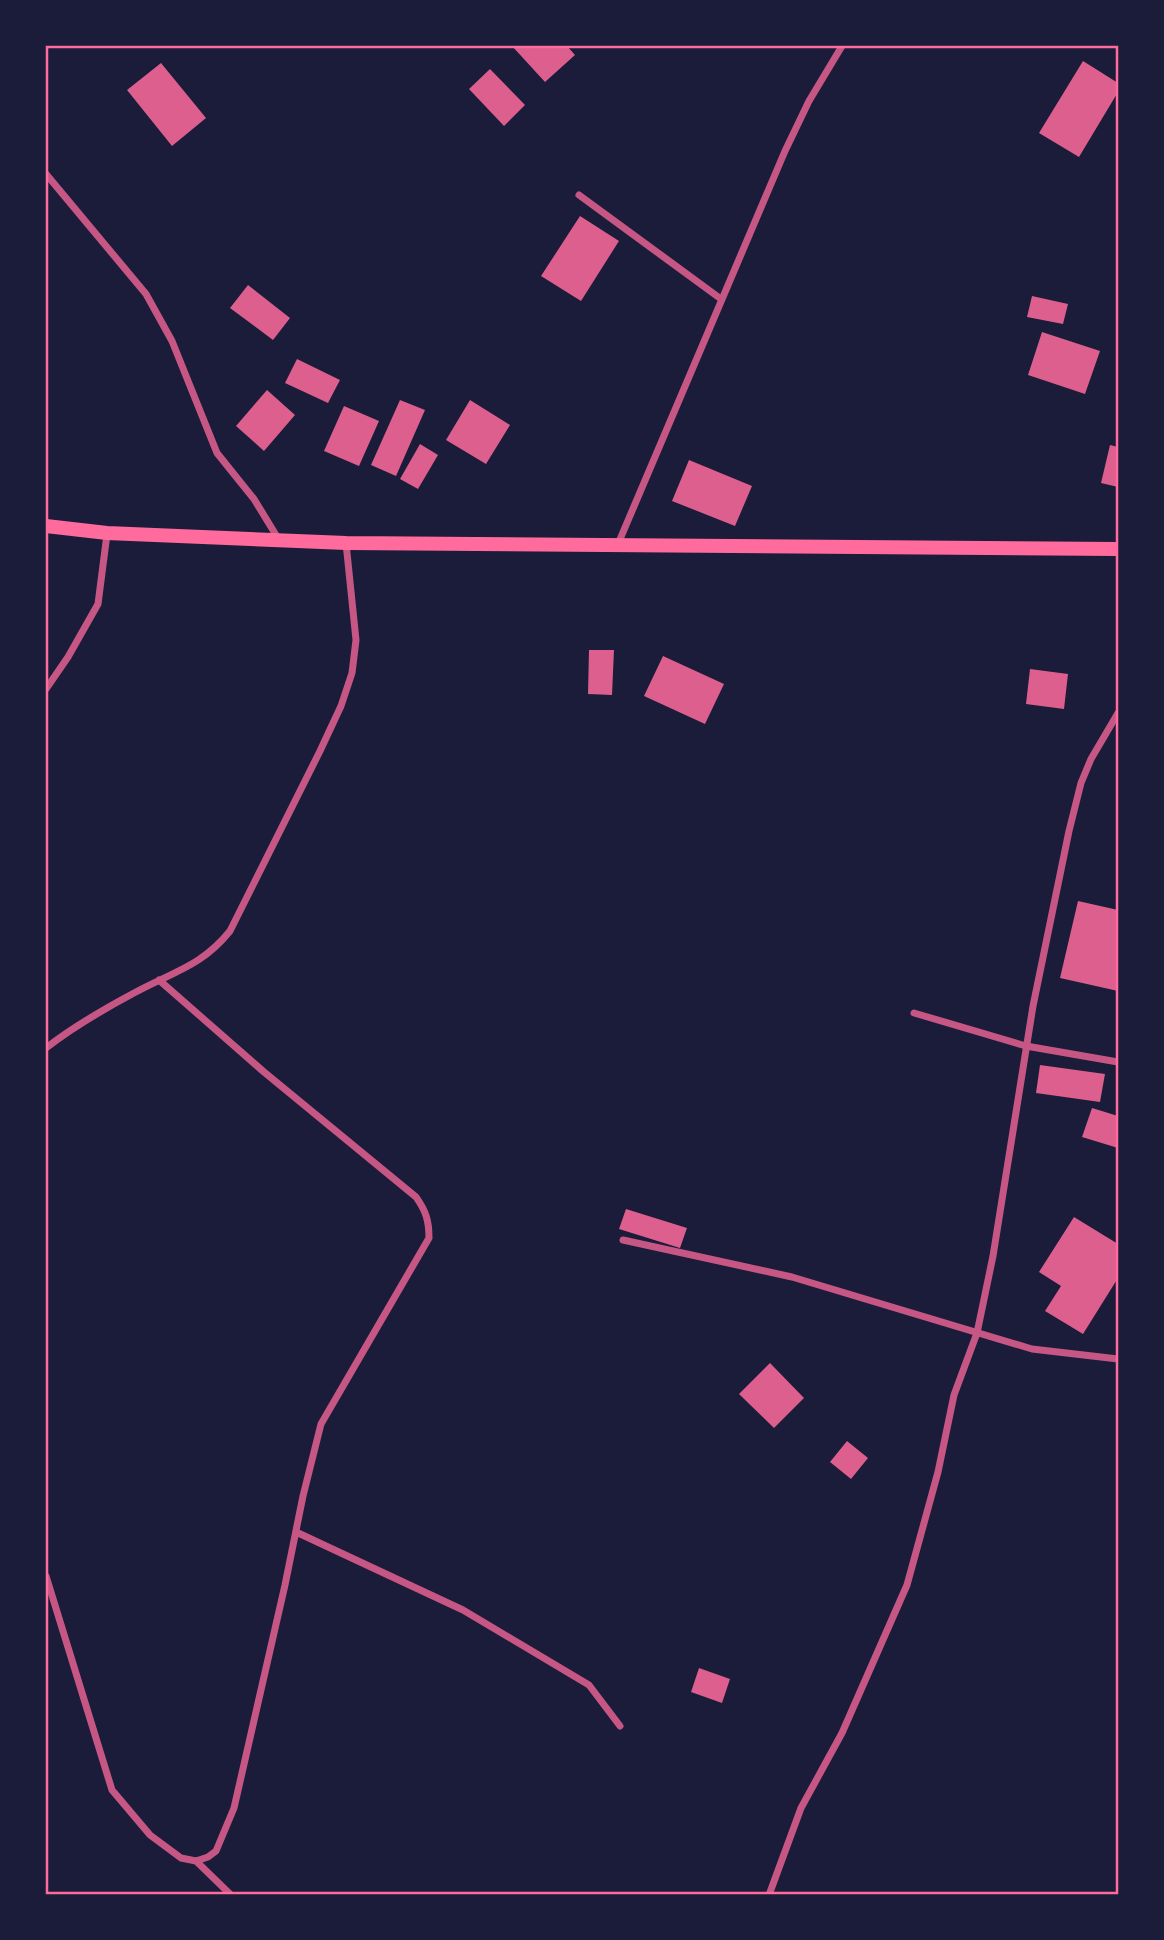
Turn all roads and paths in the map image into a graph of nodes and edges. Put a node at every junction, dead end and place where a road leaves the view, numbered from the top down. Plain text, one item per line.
1 (842, 46) edge
2 (46, 174) edge
3 (579, 195) dead end
4 (721, 299) junction
5 (46, 526) edge
6 (107, 533) junction
7 (279, 541) junction
8 (346, 543) junction
9 (618, 544) junction
10 (1118, 549) edge
11 (46, 689) edge
12 (1118, 713) edge
13 (159, 980) junction
14 (914, 1013) dead end
15 (1026, 1046) junction
16 (46, 1048) edge
17 (1118, 1062) edge
18 (622, 1240) dead end
19 (977, 1333) junction
20 (1118, 1359) edge
21 (296, 1532) junction
22 (46, 1576) edge
23 (620, 1726) dead end
24 (196, 1861) junction
25 (231, 1895) edge
26 (769, 1895) edge

1 - 4 street
2 - 7 street
3 - 4 street
4 - 9 street
5 - 6 main road
6 - 7 main road
6 - 11 street
7 - 8 main road
8 - 9 main road
8 - 13 street
9 - 10 main road
12 - 15 street
13 - 16 street
13 - 21 street
14 - 15 street
15 - 17 street
15 - 19 street
18 - 19 street
19 - 20 street
19 - 26 street
21 - 23 street
21 - 24 street
22 - 24 street
24 - 25 street

